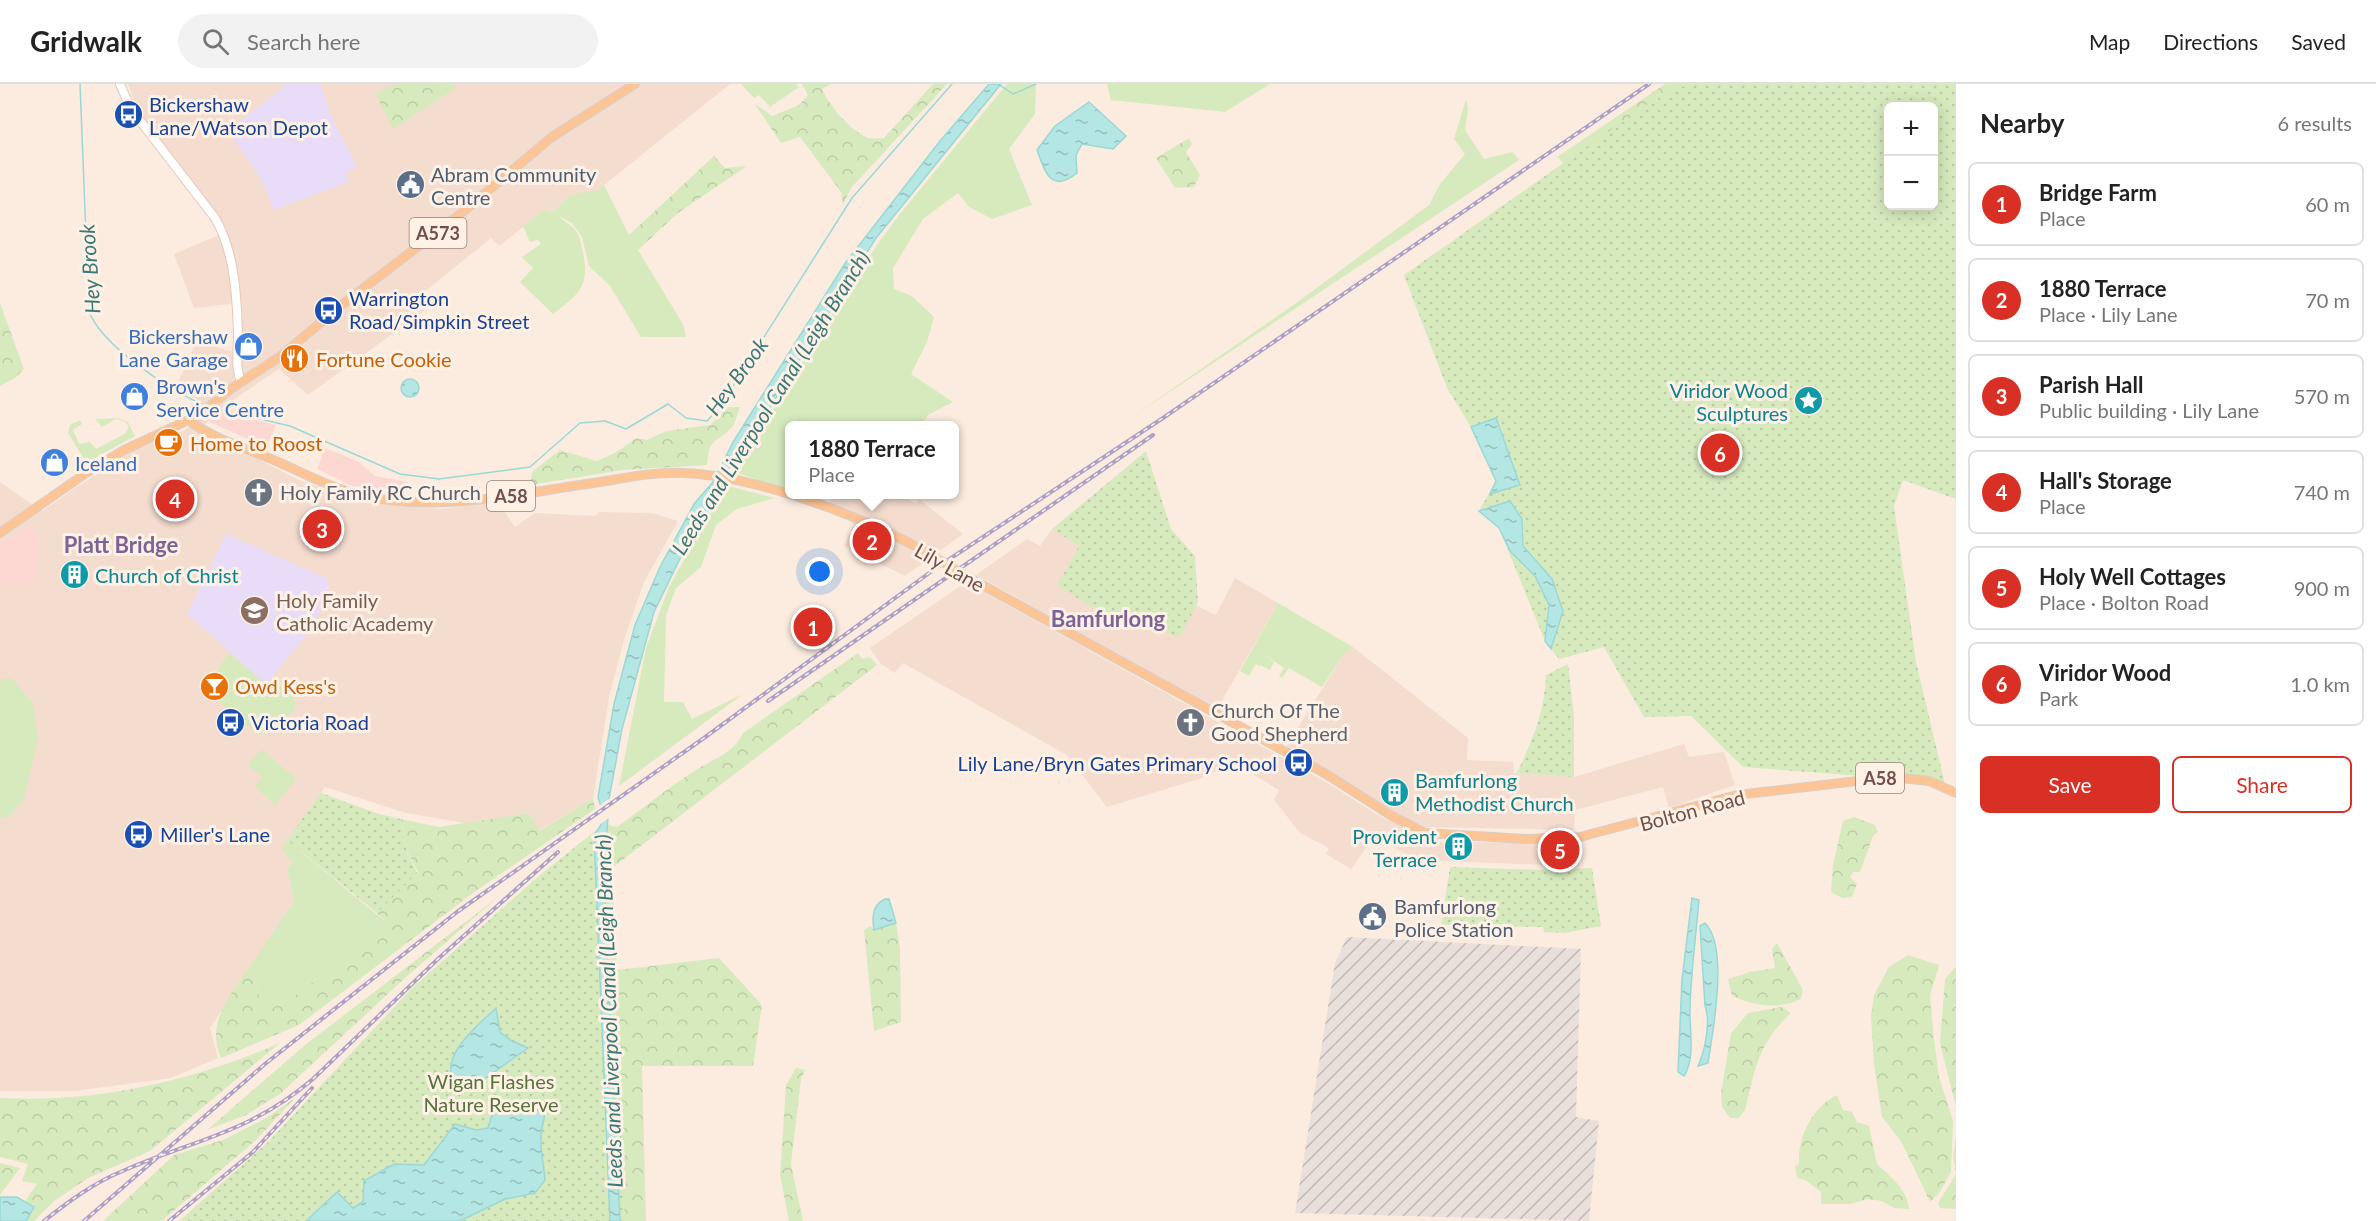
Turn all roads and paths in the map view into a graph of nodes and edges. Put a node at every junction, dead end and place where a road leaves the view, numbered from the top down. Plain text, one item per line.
1 (120, 84) edge
2 (635, 84) edge
3 (241, 382) junction
4 (190, 421) junction
5 (785, 494) edge
6 (800, 499) edge
7 (0, 533) edge
8 (1956, 793) edge
9 (1425, 832) joint

1 - 3 main road
2 - 3 main road, A573
3 - 4 main road, A573
4 - 5 main road, Lily Lane / A58, bridge
4 - 7 main road
6 - 9 main road, Lily Lane / A58, bridge
8 - 9 main road, Bolton Road / A58

